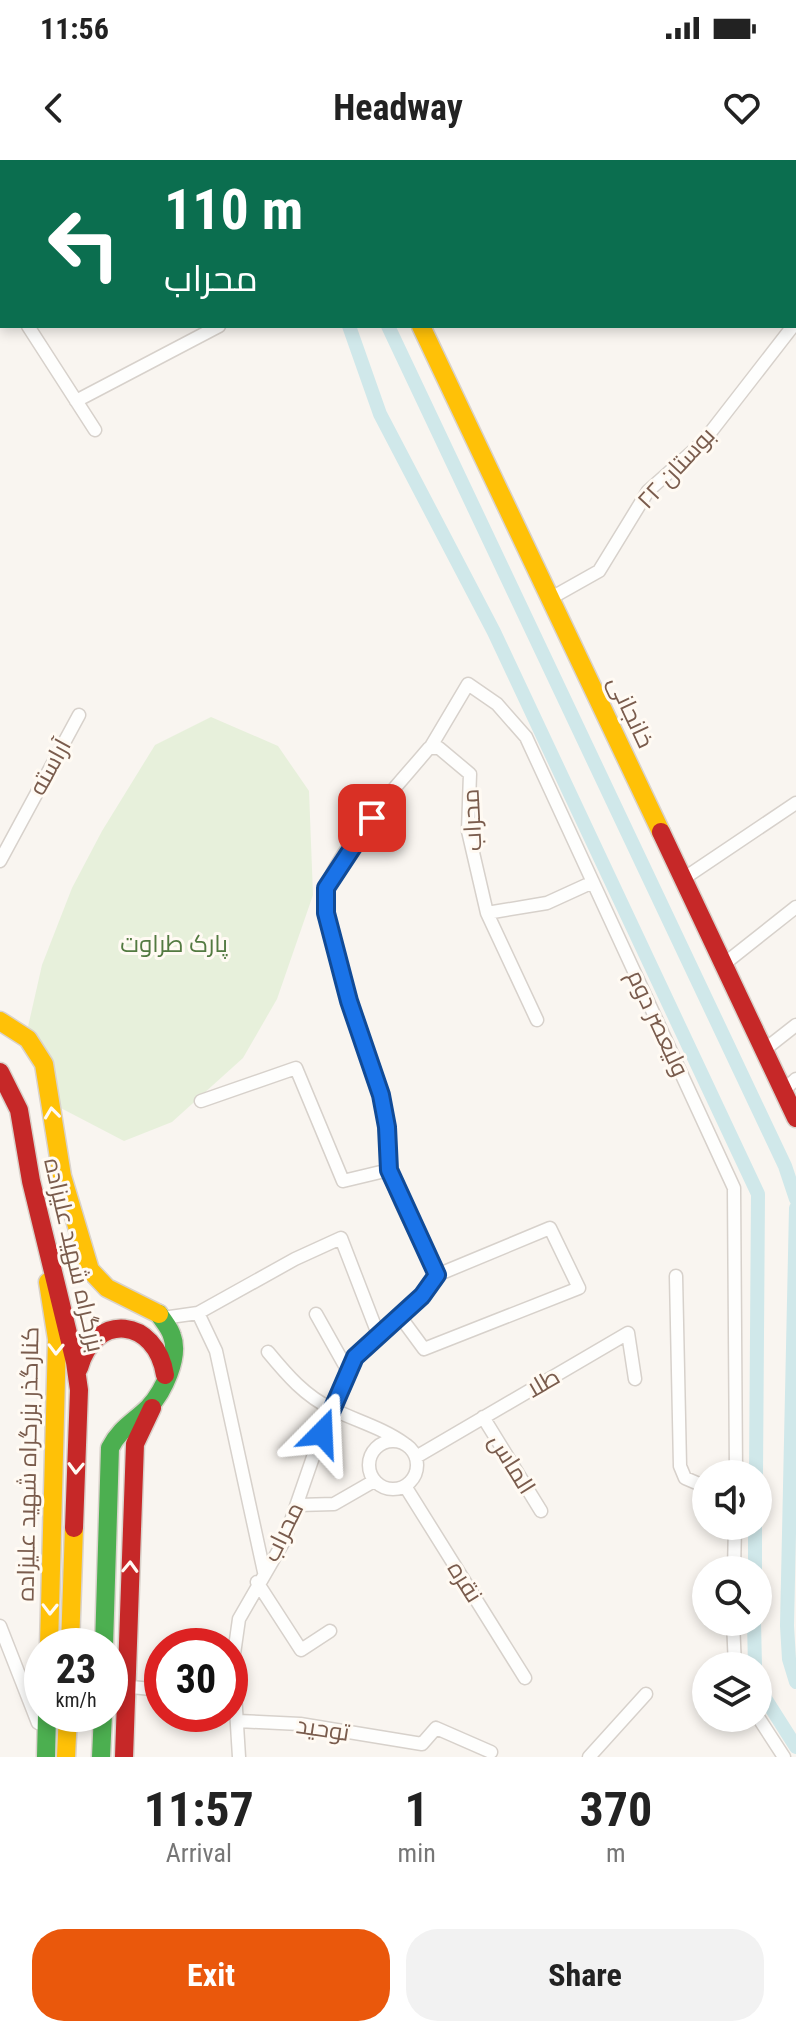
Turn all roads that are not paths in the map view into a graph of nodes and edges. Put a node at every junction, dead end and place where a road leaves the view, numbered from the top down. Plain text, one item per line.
1 (29, 328) edge
2 (215, 328) edge
3 (422, 328) edge
4 (791, 328) edge
5 (76, 401) junction
6 (95, 430) dead end
7 (551, 598) junction
8 (79, 715) dead end
9 (430, 748) junction
10 (796, 803) edge
11 (0, 861) edge
12 (683, 879) junction
13 (593, 882) junction
14 (796, 907) edge
15 (487, 913) junction
16 (724, 964) junction
17 (537, 1020) dead end
18 (0, 1021) edge
19 (796, 1025) edge
20 (764, 1050) junction
21 (0, 1072) edge
22 (790, 1085) edge
23 (201, 1101) dead end
24 (796, 1118) edge
25 (389, 1170) junction
26 (33, 1189) junction
27 (437, 1275) junction
28 (676, 1276) dead end
29 (198, 1313) junction
30 (316, 1314) dead end
31 (399, 1315) junction
32 (163, 1318) junction
33 (378, 1334) junction
34 (268, 1352) dead end
35 (348, 1371) junction
36 (635, 1379) dead end
37 (162, 1388) junction
38 (79, 1390) junction
39 (330, 1408) junction
40 (483, 1417) junction
41 (405, 1444) junction
42 (416, 1457) junction
43 (736, 1460) edge
44 (374, 1481) junction
45 (692, 1481) edge
46 (405, 1486) junction
47 (298, 1505) junction
48 (541, 1511) dead end
49 (261, 1577) junction
50 (0, 1626) edge
51 (49, 1628) edge
52 (71, 1628) edge
53 (105, 1628) edge
54 (238, 1628) edge
55 (330, 1631) dead end
56 (525, 1678) dead end
57 (24, 1687) edge
58 (131, 1687) dead end
59 (144, 1688) edge
60 (646, 1694) dead end
61 (248, 1721) edge
62 (47, 1732) edge
63 (67, 1732) edge
64 (102, 1732) edge
65 (238, 1732) edge
66 (768, 1732) edge
67 (491, 1752) dead end
68 (46, 1757) edge
69 (66, 1757) edge
70 (101, 1757) edge
71 (124, 1757) edge
72 (239, 1757) edge
73 (589, 1757) edge
74 (784, 1757) edge

1 - 5 street
2 - 5 street
3 - 7 main road, خانجانی
4 - 7 street, بوستان ۲۲
5 - 6 street
7 - 12 main road, خانجانی
8 - 11 street, آراسته
9 - 13 street, ولیعصر دوم
9 - 15 street, محراب
9 - 25 street
10 - 12 street
12 - 16 main road, خانجانی
13 - 15 street
13 - 43 street, ولیعصر دوم
14 - 16 street
15 - 17 street, محراب
16 - 20 main road, خانجانی
32 -> 18 main road, بزرگراه شهید علیزاده
19 - 20 street
20 - 22 main road, خانجانی
21 - 26 main road, بزرگراه شهید علیزاده
22 - 24 main road, خانجانی
23 - 25 street
25 - 27 street
26 - 38 main road, بزرگراه شهید علیزاده
26 -> 51 main road, کنارگذر بزرگراه شهید علیزاده
27 - 31 street, محراب
27 - 31 street
28 - 45 street
29 - 32 street
29 - 33 street
29 - 49 street
30 - 35 street
31 - 33 street, محراب
32 - 37 main road
33 - 35 street, محراب
34 - 39 street
35 - 39 street, محراب
36 - 40 street, طلا
37 - 38 main road
37 - 53 main road
71 -> 37 main road
38 -> 52 main road, بزرگراه شهید علیزاده
39 - 41 street
39 - 47 street, محراب
40 - 42 street, طلا
40 - 48 street, الماس
41 - 42 street
41 - 44 street
42 - 46 street
44 - 46 street
44 - 47 street
46 - 56 street, نقره
47 - 49 street, محراب
49 - 54 street, محراب
49 - 55 street
50 - 57 street
58 - 59 street
60 - 73 street
61 - 67 street, توحید
62 - 68 main road
63 - 69 main road
64 - 70 main road
65 - 72 street, محراب
66 - 74 street

